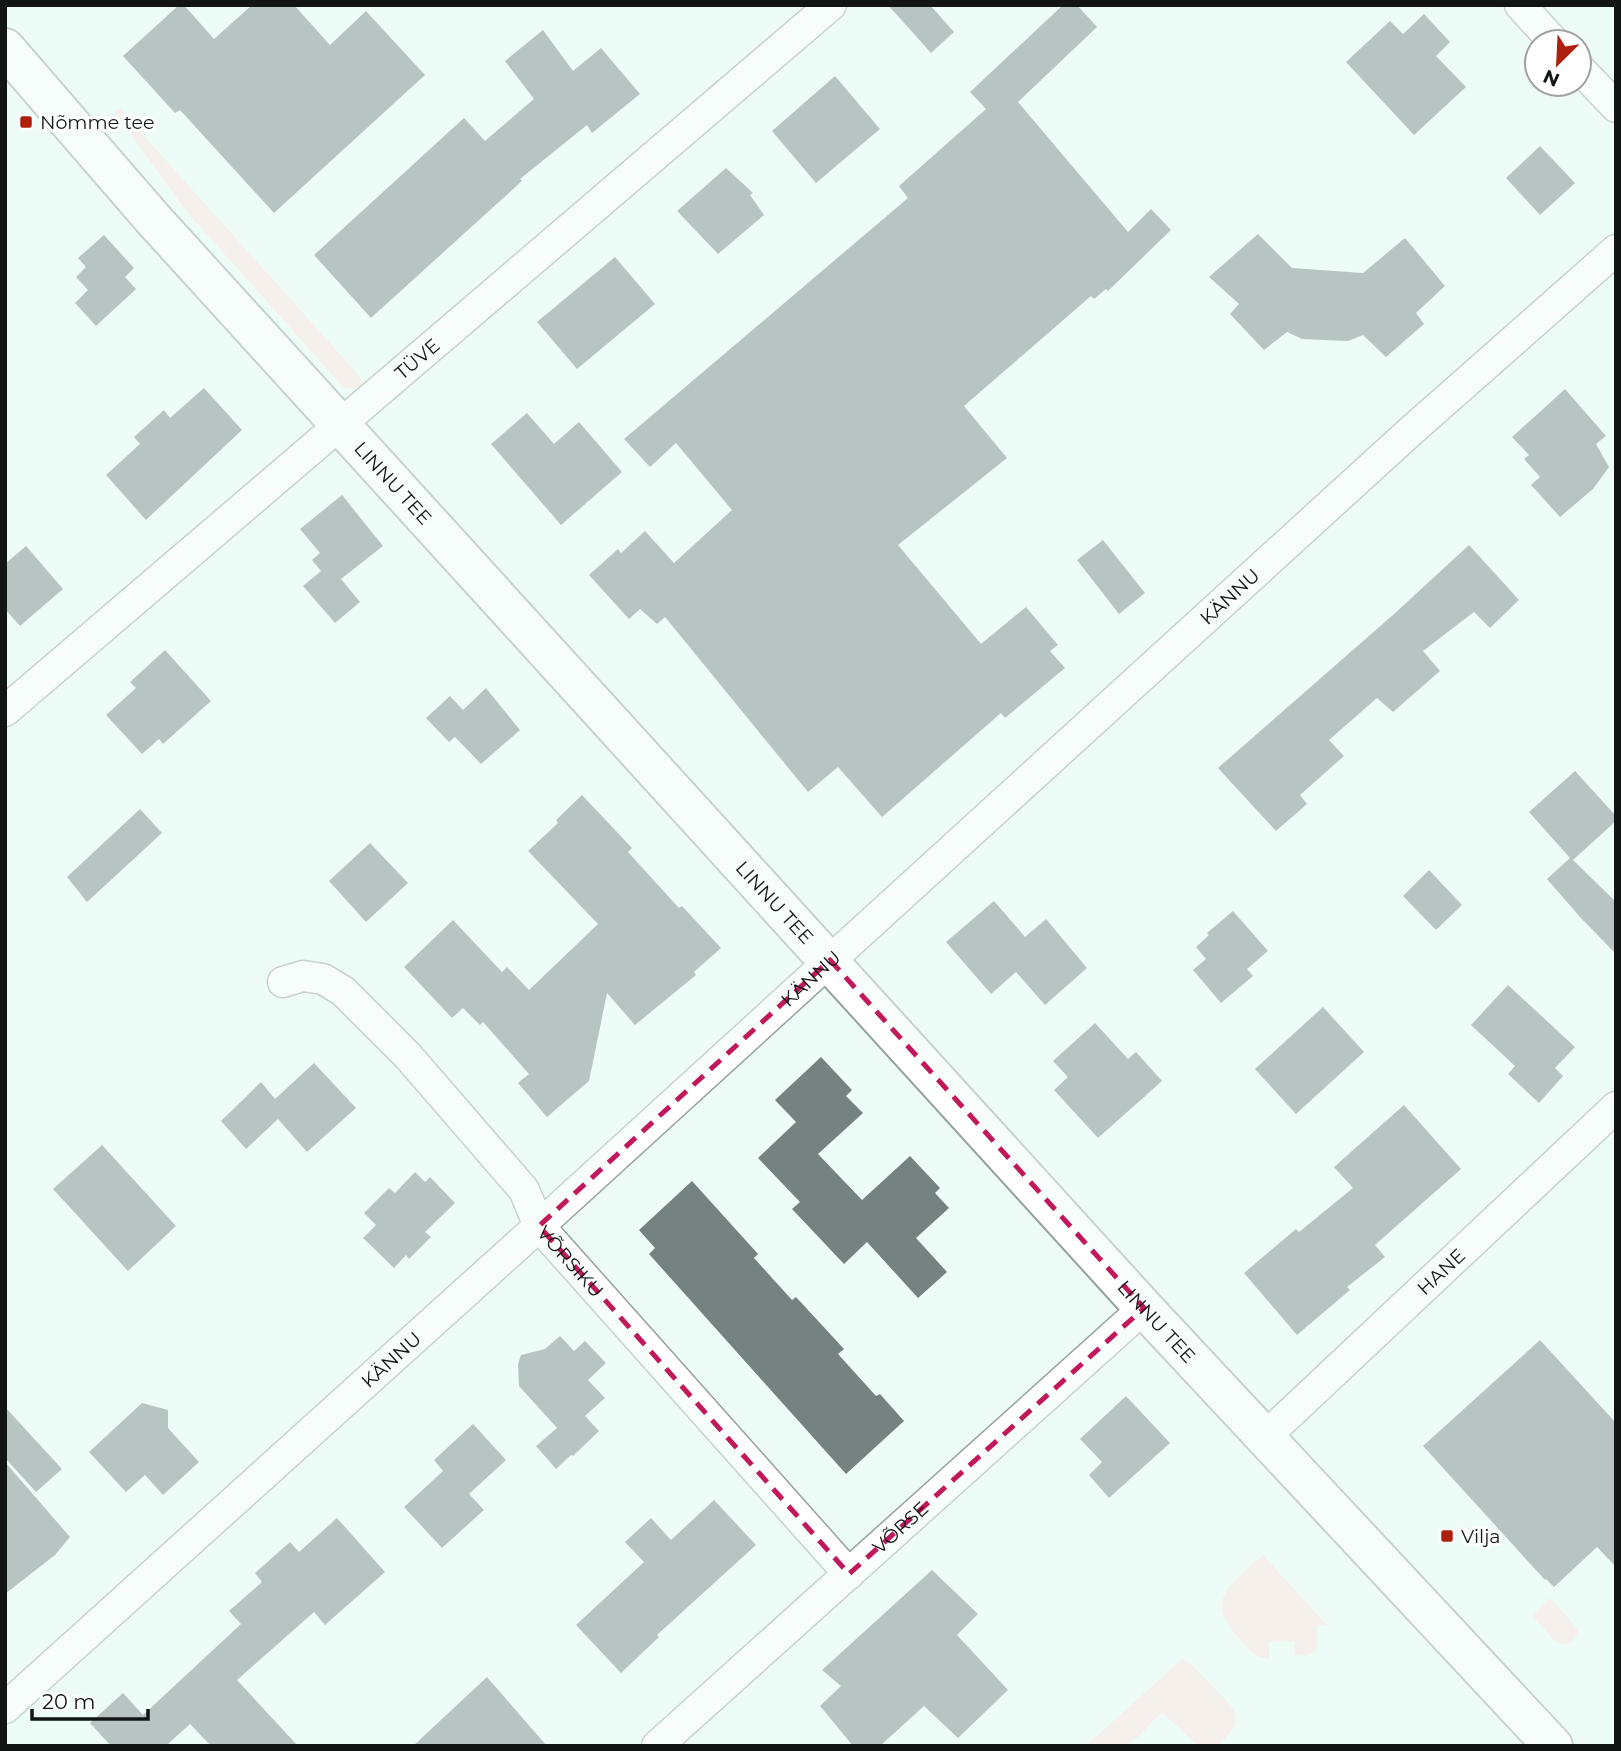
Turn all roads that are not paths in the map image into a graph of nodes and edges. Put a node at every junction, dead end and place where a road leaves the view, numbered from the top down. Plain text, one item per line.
1 (831, 5) edge
2 (1520, 5) edge
3 (1541, 28) edge
4 (5, 48) edge
5 (1593, 83) edge
6 (1616, 107) edge
7 (1616, 250) edge
8 (341, 424) junction
9 (5, 711) edge
10 (830, 960) junction
11 (283, 982) dead end
12 (1616, 1107) edge
13 (539, 1226) junction
14 (1144, 1308) junction
15 (1266, 1436) junction
16 (849, 1574) junction
17 (5, 1708) edge
18 (657, 1746) edge
19 (1553, 1746) edge

1 - 8 street, TÜVE
2 - 3 street
4 - 8 street, LINNU TEE
5 - 6 street
7 - 10 street, KÄNNU
8 - 9 street, TÜVE
8 - 10 street, LINNU TEE
10 - 13 street, KÄNNU
10 - 14 street, LINNU TEE
11 - 13 street, VÕRSIKU
12 - 15 street, HANE
13 - 16 street, VÕRSIKU
13 - 17 street, KÄNNU
14 - 15 street, LINNU TEE
14 - 16 street, VÕRSE
15 - 19 street, LINNU TEE
16 - 18 street, VÕRSE

